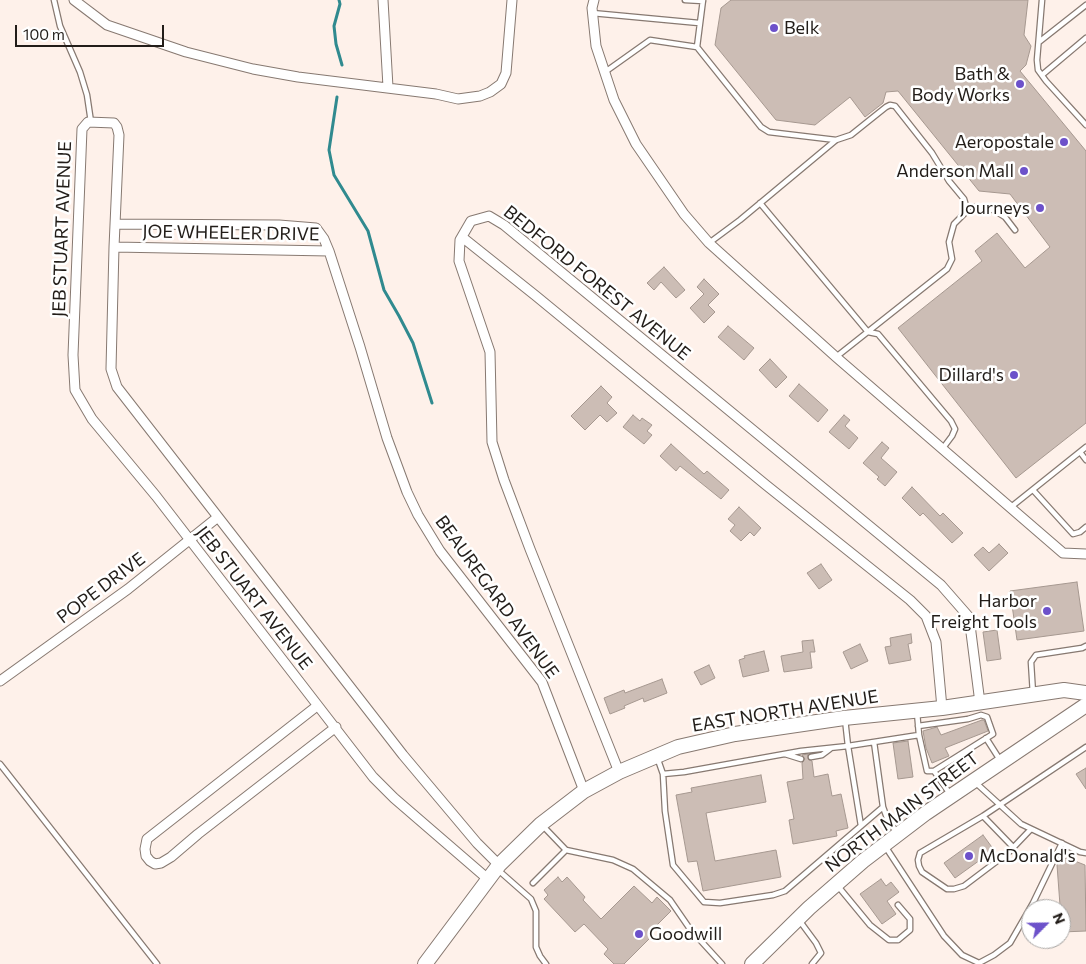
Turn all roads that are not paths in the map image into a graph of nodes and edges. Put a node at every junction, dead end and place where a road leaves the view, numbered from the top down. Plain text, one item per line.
1 (54, 0) edge
2 (74, 0) edge
3 (382, 0) edge
4 (512, 0) edge
5 (594, 0) edge
6 (685, 0) edge
7 (1042, 0) edge
8 (703, 1) edge
9 (1086, 5) edge
10 (592, 13) junction
11 (700, 23) junction
12 (1086, 38) edge
13 (1039, 42) junction
14 (697, 47) junction
15 (605, 72) junction
16 (1042, 75) junction
17 (388, 87) junction
18 (92, 122) junction
19 (1086, 126) edge
20 (836, 140) junction
21 (760, 203) junction
22 (966, 206) junction
23 (115, 224) junction
24 (1014, 230) dead end
25 (462, 238) junction
26 (708, 243) junction
27 (114, 247) junction
28 (329, 251) junction
29 (868, 332) junction
30 (836, 357) junction
31 (1086, 447) edge
32 (942, 448) junction
33 (1080, 452) junction
34 (1086, 460) edge
35 (1033, 490) junction
36 (1011, 508) junction
37 (218, 517) junction
38 (1086, 527) edge
39 (189, 540) junction
40 (1086, 554) edge
41 (1086, 646) edge
42 (0, 681) edge
43 (1086, 693) edge
44 (1033, 695) junction
45 (1086, 705) edge
46 (317, 706) junction
47 (942, 708) junction
48 (977, 708) junction
49 (917, 711) junction
50 (844, 718) junction
51 (918, 726) junction
52 (336, 727) junction
53 (919, 735) junction
54 (986, 738) junction
55 (874, 742) junction
56 (848, 746) junction
57 (1086, 746) edge
58 (831, 748) junction
59 (784, 754) junction
60 (656, 756) junction
61 (811, 757) dead end
62 (801, 759) dead end
63 (1001, 761) junction
64 (0, 764) edge
65 (934, 771) junction
66 (618, 772) junction
67 (662, 774) junction
68 (974, 780) junction
69 (584, 792) junction
70 (951, 795) junction
71 (1000, 804) junction
72 (883, 808) junction
73 (983, 816) junction
74 (541, 824) junction
75 (861, 826) junction
76 (1031, 829) junction
77 (898, 834) junction
78 (1062, 843) junction
79 (884, 845) junction
80 (1013, 847) junction
81 (566, 850) junction
82 (1086, 853) edge
83 (495, 871) junction
84 (533, 883) dead end
85 (836, 884) junction
86 (898, 905) dead end
87 (798, 919) junction
88 (157, 964) edge
89 (424, 964) edge
90 (546, 964) edge
91 (722, 964) edge
92 (752, 964) edge
93 (812, 964) edge

1 - 18 lane
2 - 17 street
3 - 17 street
4 - 17 street
5 - 10 street
6 - 8 lane
7 - 13 lane
8 - 11 lane
9 - 13 lane
10 - 11 lane
10 - 15 street
11 - 14 lane
12 - 16 lane
13 - 16 lane
14 - 15 lane
14 - 20 lane
15 - 26 street
16 - 19 lane
18 - 23 street, JEB STUART AVENUE
18 - 39 street, JEB STUART AVENUE
20 - 21 lane
20 - 22 lane
21 - 26 lane
21 - 29 lane
22 - 24 lane
22 - 29 lane
23 - 27 street, JEB STUART AVENUE
23 - 28 street, JOE WHEELER DRIVE
25 - 47 street
25 - 48 street, BEDFORD FOREST AVENUE
25 - 66 street, BEAUREGARD AVENUE
26 - 30 street
27 - 28 street, JOE WHEELER DRIVE
27 - 37 street, JEB STUART AVENUE
28 - 69 street, BEAUREGARD AVENUE
29 - 30 lane
29 - 32 lane
30 - 32 street
31 - 33 lane
32 - 36 street
33 - 34 lane
33 - 35 lane
35 - 36 lane
35 - 38 lane
36 - 40 street
37 - 39 street, POPE DRIVE
37 - 83 street, JEB STUART AVENUE
39 - 42 street, POPE DRIVE
39 - 46 street, JEB STUART AVENUE
41 - 44 lane
43 - 44 main road, EAST NORTH AVENUE
44 - 48 main road, EAST NORTH AVENUE
45 - 63 main road, NORTH MAIN STREET
46 - 52 street, JEB STUART AVENUE
46 - 52 street
47 - 48 main road, EAST NORTH AVENUE
47 - 49 main road, EAST NORTH AVENUE
48 - 51 lane
48 - 54 lane
49 - 50 main road, EAST NORTH AVENUE
49 - 51 lane
50 - 56 lane
50 - 60 main road, EAST NORTH AVENUE
51 - 53 lane
52 - 83 street, JEB STUART AVENUE
53 - 55 lane
53 - 65 lane
54 - 63 lane
54 - 65 lane
55 - 56 lane
55 - 72 lane
56 - 58 lane
56 - 75 lane
57 - 71 lane
58 - 59 lane
58 - 61 lane
59 - 62 lane
59 - 67 lane
60 - 66 main road, EAST NORTH AVENUE
60 - 67 lane
63 - 68 main road, NORTH MAIN STREET
64 - 88 lane
65 - 70 lane
66 - 69 main road, EAST NORTH AVENUE
67 - 75 lane
68 - 70 main road, NORTH MAIN STREET
68 - 71 lane
69 - 74 main road, EAST NORTH AVENUE
70 - 77 main road, NORTH MAIN STREET
71 - 73 lane
71 - 76 lane
72 - 75 lane
72 - 77 lane
73 - 80 lane
73 - 80 lane
74 - 81 lane
74 - 83 main road, EAST NORTH AVENUE
76 - 78 lane
76 - 80 lane
77 - 79 main road, NORTH MAIN STREET
78 - 79 lane
78 - 82 lane
79 - 85 main road, NORTH MAIN STREET
81 - 84 lane
81 - 91 lane
83 - 89 main road, EAST NORTH AVENUE
83 - 90 lane
85 - 86 lane
85 - 87 main road, NORTH MAIN STREET
87 - 92 main road, NORTH MAIN STREET
87 - 93 lane

